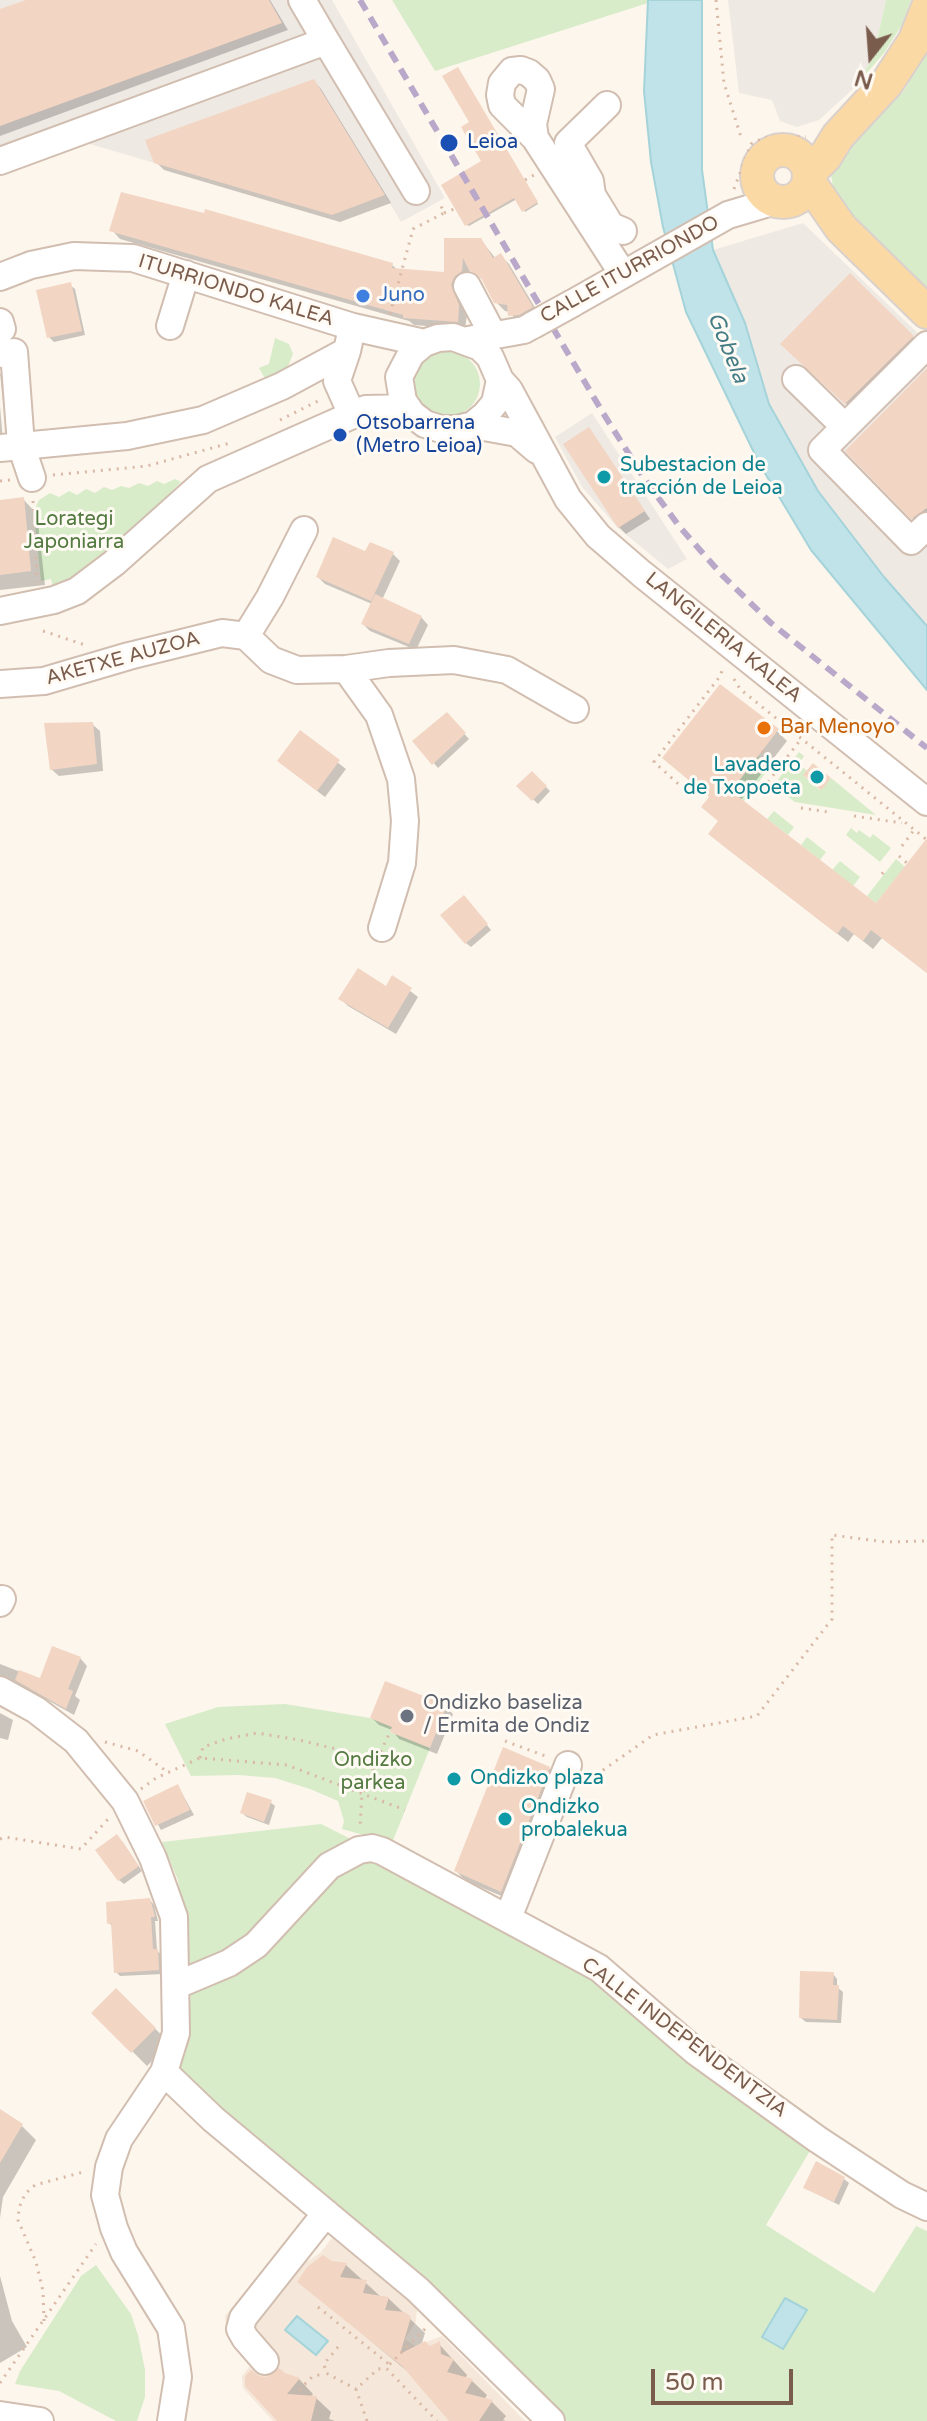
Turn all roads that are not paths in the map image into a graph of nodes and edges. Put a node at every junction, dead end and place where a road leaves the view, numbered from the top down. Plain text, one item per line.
1 (302, 0) edge
2 (927, 9) edge
3 (326, 41) junction
4 (607, 105) dead end
5 (535, 138) dead end
6 (0, 161) edge
7 (800, 161) junction
8 (765, 190) junction
9 (427, 196) road end
10 (841, 228) junction
11 (642, 263) junction
12 (186, 274) junction
13 (0, 277) edge
14 (467, 286) dead end
15 (927, 312) edge
16 (170, 326) dead end
17 (528, 328) junction
18 (1, 335) edge
19 (481, 338) junction
20 (353, 339) junction
21 (424, 343) junction
22 (927, 345) edge
23 (402, 369) junction
24 (498, 375) junction
25 (796, 379) dead end
26 (358, 408) junction
27 (408, 408) junction
28 (473, 425) junction
29 (845, 427) junction
30 (10, 447) edge
31 (542, 453) junction
32 (32, 478) road end
33 (927, 526) edge
34 (304, 530) dead end
35 (0, 611) edge
36 (246, 636) junction
37 (346, 669) junction
38 (0, 684) edge
39 (575, 709) dead end
40 (927, 802) edge
41 (382, 928) dead end
42 (0, 1690) edge
43 (568, 1765) dead end
44 (508, 1918) junction
45 (177, 1985) junction
46 (164, 2072) junction
47 (925, 2202) edge
48 (326, 2213) junction
49 (265, 2361) dead end
50 (0, 2415) edge
51 (40, 2421) edge
52 (171, 2421) edge
53 (551, 2421) edge

1 - 3 street
2 - 7 main road
3 - 6 street
3 - 9 street
4 - 11 street
5 - 11 street
7 - 8 main road
7 - 8 main road
7 - 10 main road
8 - 10 main road
8 - 11 street, CALLE ITURRIONDO
10 - 15 main road
11 - 17 street, CALLE ITURRIONDO, bridge
12 - 13 street, ITURRIONDO KALEA
12 - 16 street
12 - 20 street, ITURRIONDO KALEA
14 - 19 street
17 - 19 street, CALLE ITURRIONDO
17 - 24 street, CALLE ITURRIONDO
18 - 30 street
19 - 21 street
19 - 24 street
20 - 21 street, ITURRIONDO KALEA
20 - 23 street
20 - 26 street
20 - 30 street
21 - 23 street
22 - 29 street
23 - 27 street
24 - 28 street
24 - 31 street, LANGILERIA KALEA
25 - 29 street
26 - 27 street
26 - 35 street
27 - 28 street
28 - 31 street, LANGILERIA KALEA
29 - 33 street
30 - 32 street
31 - 40 street, LANGILERIA KALEA
34 - 36 street
36 - 37 street
36 - 38 street, AKETXE AUZOA
37 - 39 street
37 - 41 street
42 - 45 street
43 - 44 street
44 - 45 street, CALLE INDEPENDENTZIA
44 - 47 street, CALLE INDEPENDENTZIA
45 - 46 street
46 - 48 street
46 - 52 street
48 - 49 street
48 - 53 street
50 - 51 street

